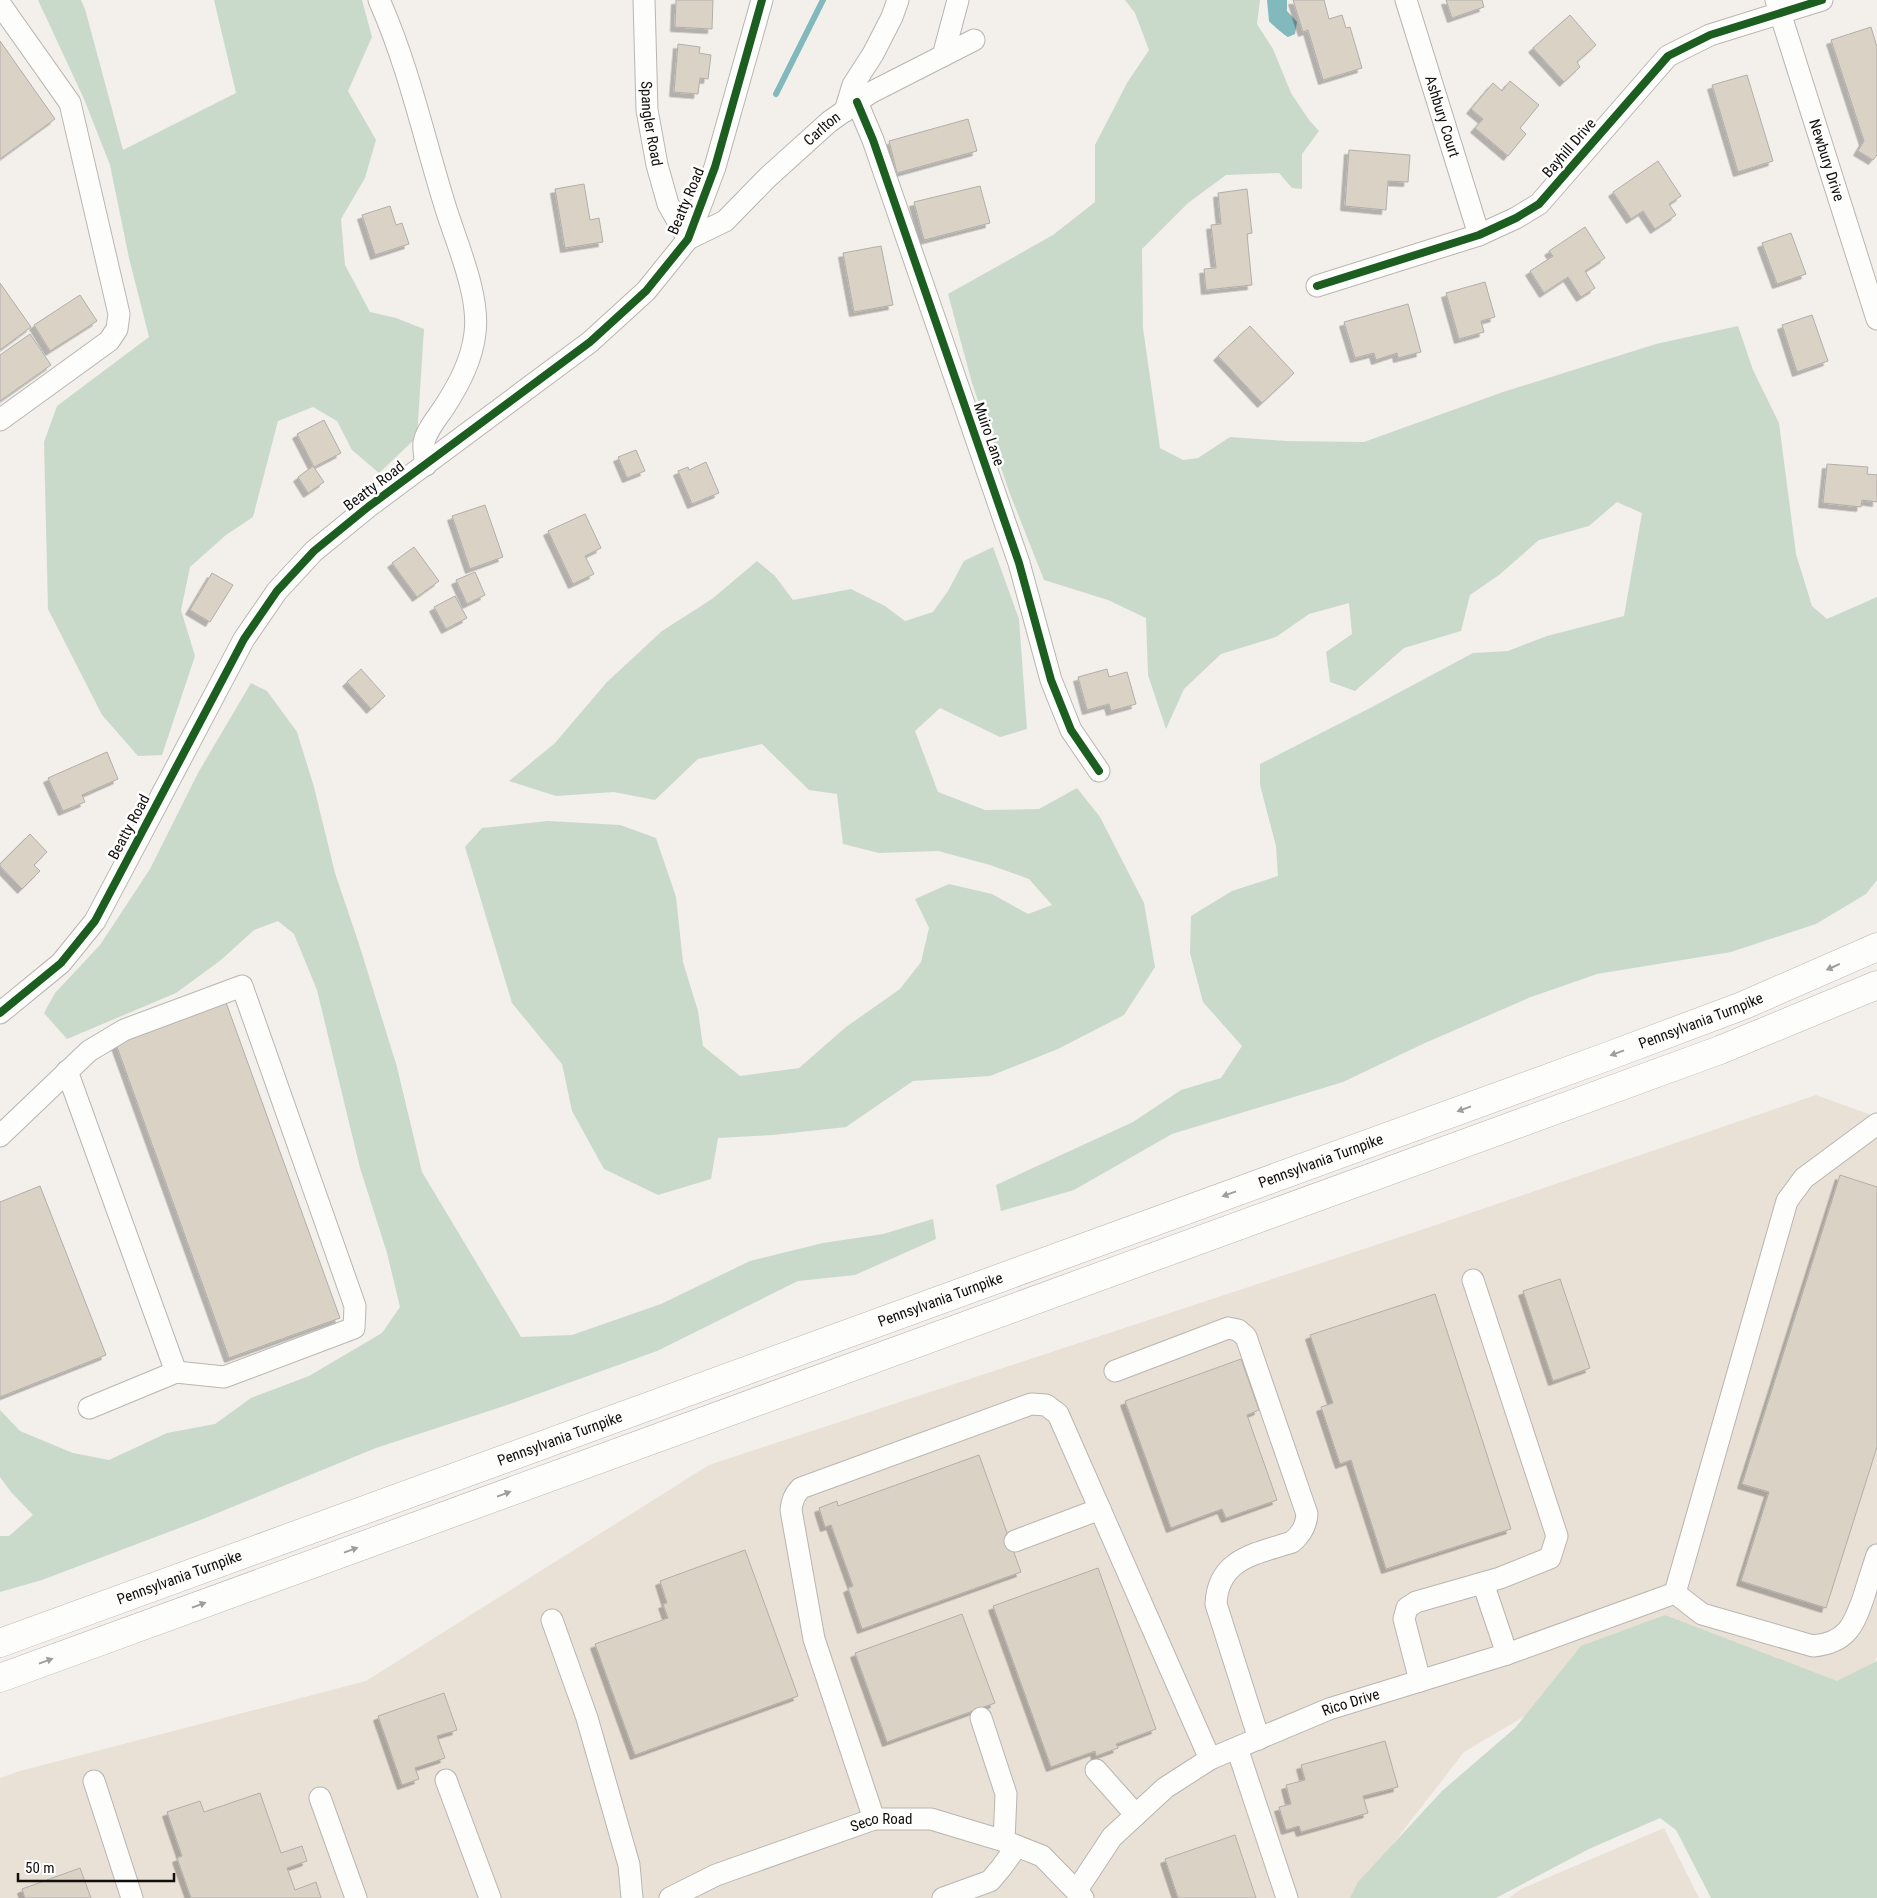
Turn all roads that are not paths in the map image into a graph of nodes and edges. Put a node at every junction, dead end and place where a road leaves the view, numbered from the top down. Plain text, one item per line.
1 (379, 0) edge
2 (644, 0) edge
3 (762, 0) edge
4 (898, 0) edge
5 (958, 0) edge
6 (1406, 0) edge
7 (1822, 0) edge
8 (0, 4) edge
9 (1778, 6) edge
10 (974, 40) dead end
11 (943, 56) junction
12 (851, 106) junction
13 (1479, 235) junction
14 (688, 239) junction
15 (1317, 286) dead end
16 (1877, 319) edge
17 (0, 420) edge
18 (426, 465) junction
19 (1099, 771) dead end
20 (1877, 947) edge
21 (1877, 985) edge
22 (0, 1013) edge
23 (67, 1071) junction
24 (1877, 1124) edge
25 (0, 1136) edge
26 (1473, 1280) dead end
27 (1115, 1371) dead end
28 (176, 1372) junction
29 (89, 1408) dead end
30 (1100, 1509) junction
31 (1014, 1541) dead end
32 (1877, 1555) edge
33 (1483, 1582) junction
34 (1675, 1594) junction
35 (552, 1620) dead end
36 (0, 1642) edge
37 (1507, 1654) junction
38 (0, 1678) edge
39 (1420, 1680) junction
40 (981, 1718) dead end
41 (1259, 1739) junction
42 (1237, 1748) junction
43 (1210, 1759) junction
44 (1096, 1770) dead end
45 (446, 1780) dead end
46 (94, 1781) dead end
47 (320, 1798) dead end
48 (1136, 1815) junction
49 (874, 1819) junction
50 (1010, 1843) junction
51 (1080, 1894) edge
52 (132, 1898) edge
53 (356, 1898) edge
54 (490, 1898) edge
55 (632, 1898) edge
56 (670, 1898) edge
57 (943, 1898) edge
58 (1287, 1898) edge

1 - 18 street
2 - 14 street, Spangler Road
3 - 14 street, Beatty Road
4 - 12 street
5 - 11 street
6 - 13 street, Ashbury Court
7 - 9 street, Bayhill Drive
8 - 17 street
9 - 13 street, Bayhill Drive
9 - 16 street, Newbury Drive
10 - 11 street, Carlton
11 - 12 street, Carlton
12 - 14 street, Carlton
12 - 19 street, Muiro Lane
13 - 15 street, Bayhill Drive
14 - 18 street, Beatty Road
18 - 22 street, Beatty Road
20 -> 36 highway, Pennsylvania Turnpike
38 -> 21 highway
23 - 25 street
23 - 28 street
23 - 28 street
24 - 34 street
26 - 33 street
27 - 41 street
28 - 29 street
30 - 31 street
30 - 43 street
30 - 49 street
32 - 34 street
33 - 37 street
33 - 39 street
34 - 37 street, Rico Drive
35 - 55 street
37 - 39 street, Rico Drive
39 - 41 street, Rico Drive
40 - 50 street
41 - 42 street, Rico Drive
42 - 43 street, Rico Drive
42 - 58 street
43 - 48 street, Rico Drive
44 - 48 street
45 - 54 street
46 - 52 street
47 - 53 street
48 - 51 street, Rico Drive
49 - 50 street, Seco Road
49 - 56 street, Seco Road
50 - 51 street, Seco Road
50 - 57 street

